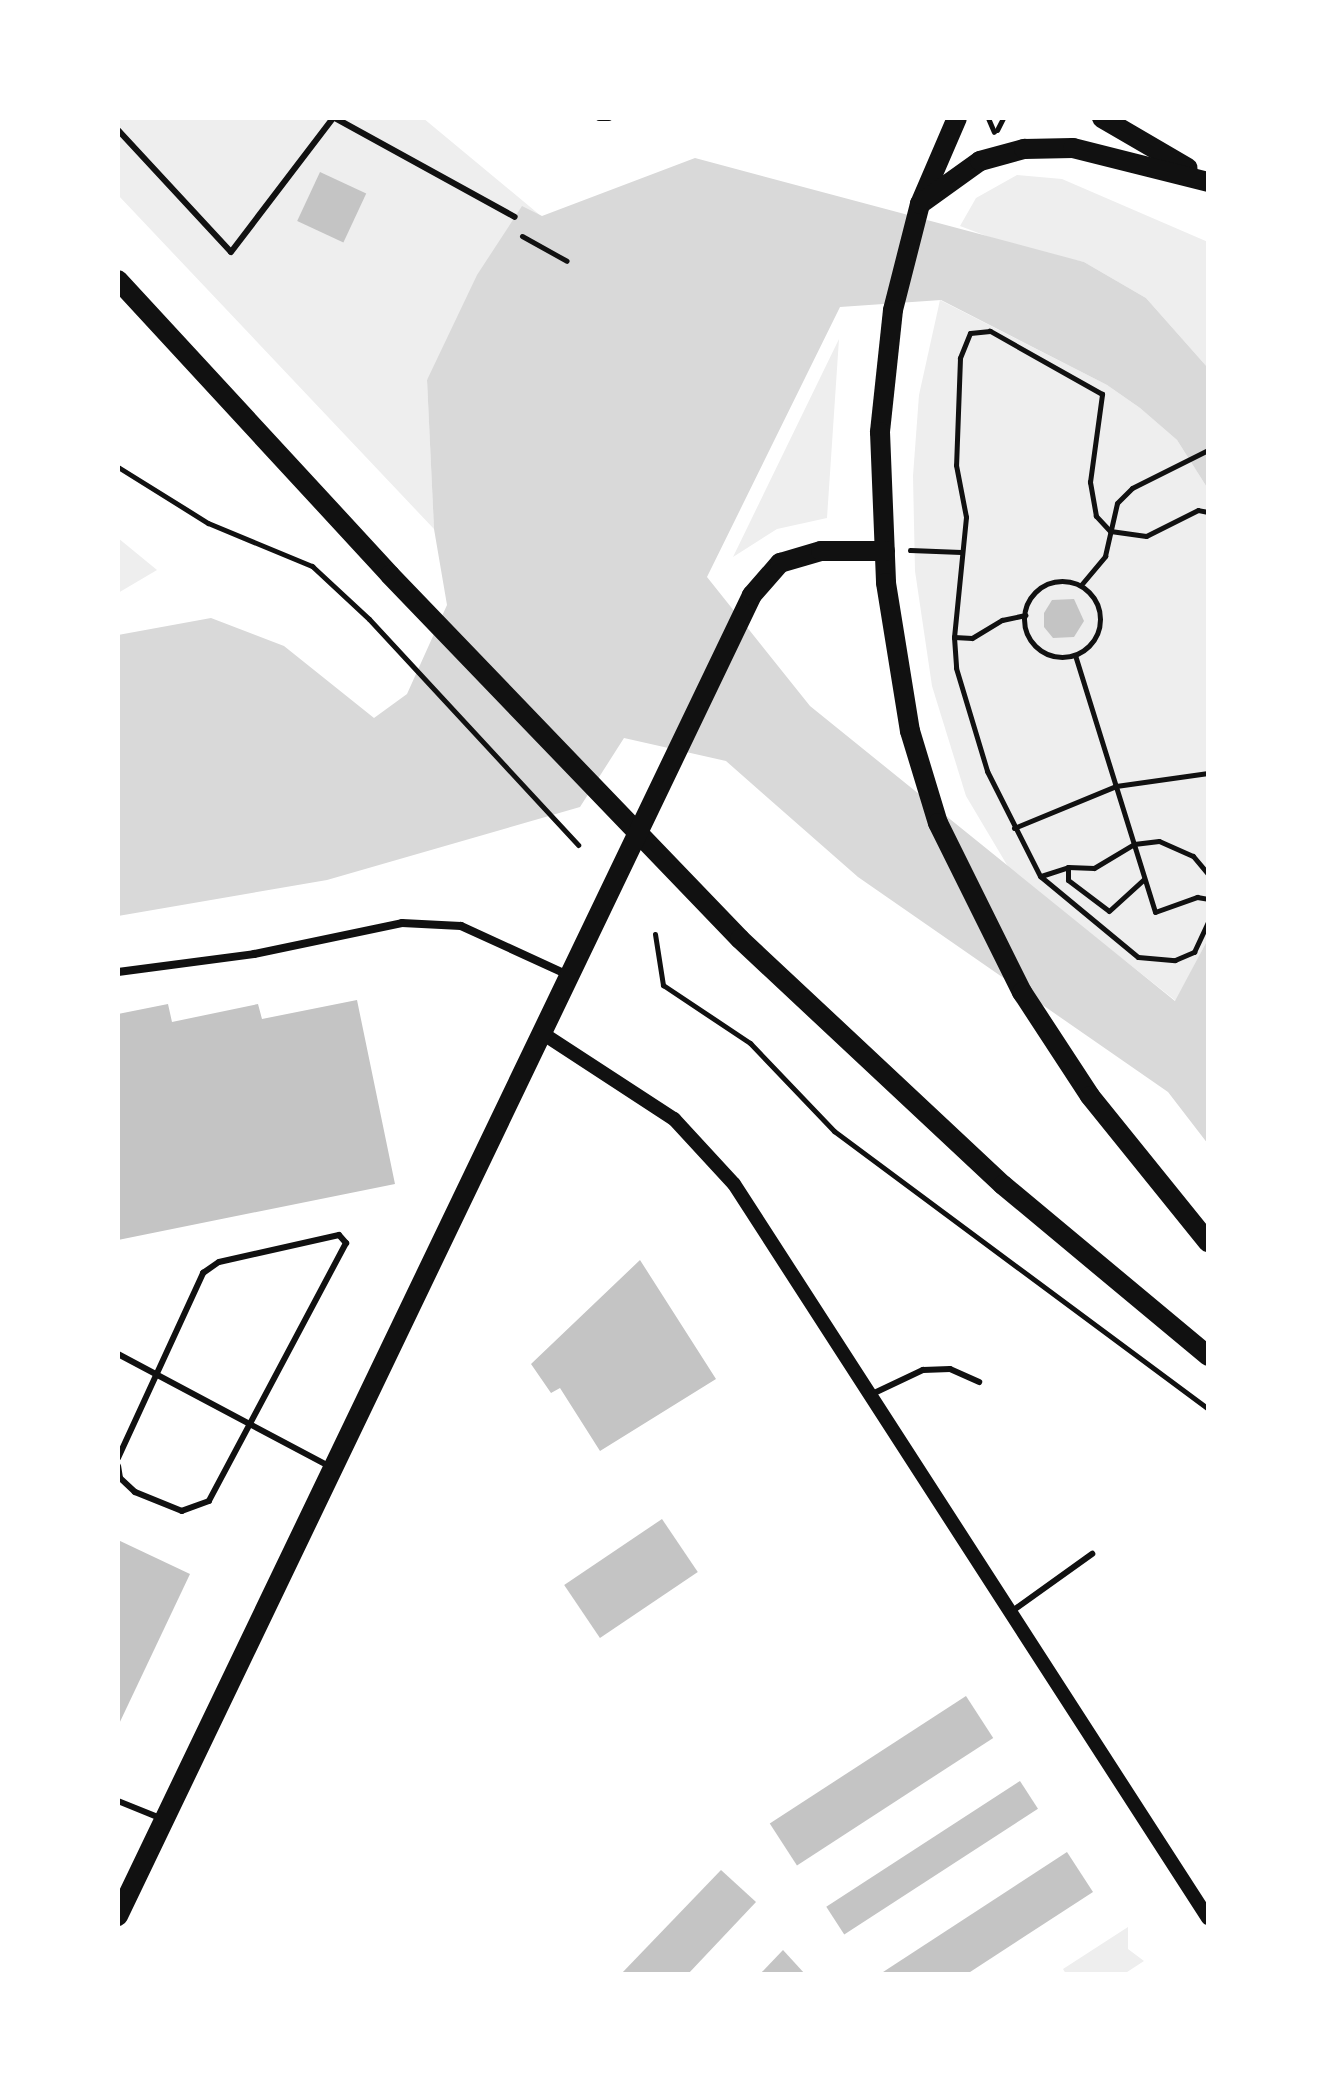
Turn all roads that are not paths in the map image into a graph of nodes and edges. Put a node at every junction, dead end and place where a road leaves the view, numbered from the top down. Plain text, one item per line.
1 (334, 118) edge
2 (599, 118) edge
3 (609, 118) edge
4 (957, 118) edge
5 (1102, 118) edge
6 (118, 130) edge
7 (1208, 181) edge
8 (920, 204) junction
9 (515, 217) dead end
10 (118, 280) edge
11 (885, 551) junction
12 (637, 835) junction
13 (118, 972) edge
14 (569, 975) junction
15 (542, 1033) junction
16 (1208, 1242) edge
17 (118, 1354) edge
18 (1208, 1356) edge
19 (156, 1375) junction
20 (979, 1382) dead end
21 (870, 1395) junction
22 (250, 1424) junction
23 (118, 1458) edge
24 (118, 1466) edge
25 (336, 1470) junction
26 (1092, 1554) dead end
27 (1011, 1612) junction
28 (118, 1801) edge
29 (163, 1819) junction
30 (118, 1916) edge
31 (1208, 1918) edge

1 - 6 lane
1 - 9 lane
2 - 3 lane
4 - 8 main road
5 - 7 main road
7 - 8 main road
8 - 11 main road
10 - 12 main road
11 - 12 main road
11 - 16 main road
12 - 14 main road
12 - 18 main road
13 - 14 street
14 - 15 main road
15 - 21 street
15 - 25 main road
17 - 19 lane
19 - 22 lane
19 - 22 lane
19 - 23 lane
20 - 21 lane
21 - 27 street
22 - 24 lane
22 - 25 lane
25 - 29 main road
26 - 27 lane
27 - 31 street
28 - 29 lane
29 - 30 main road

